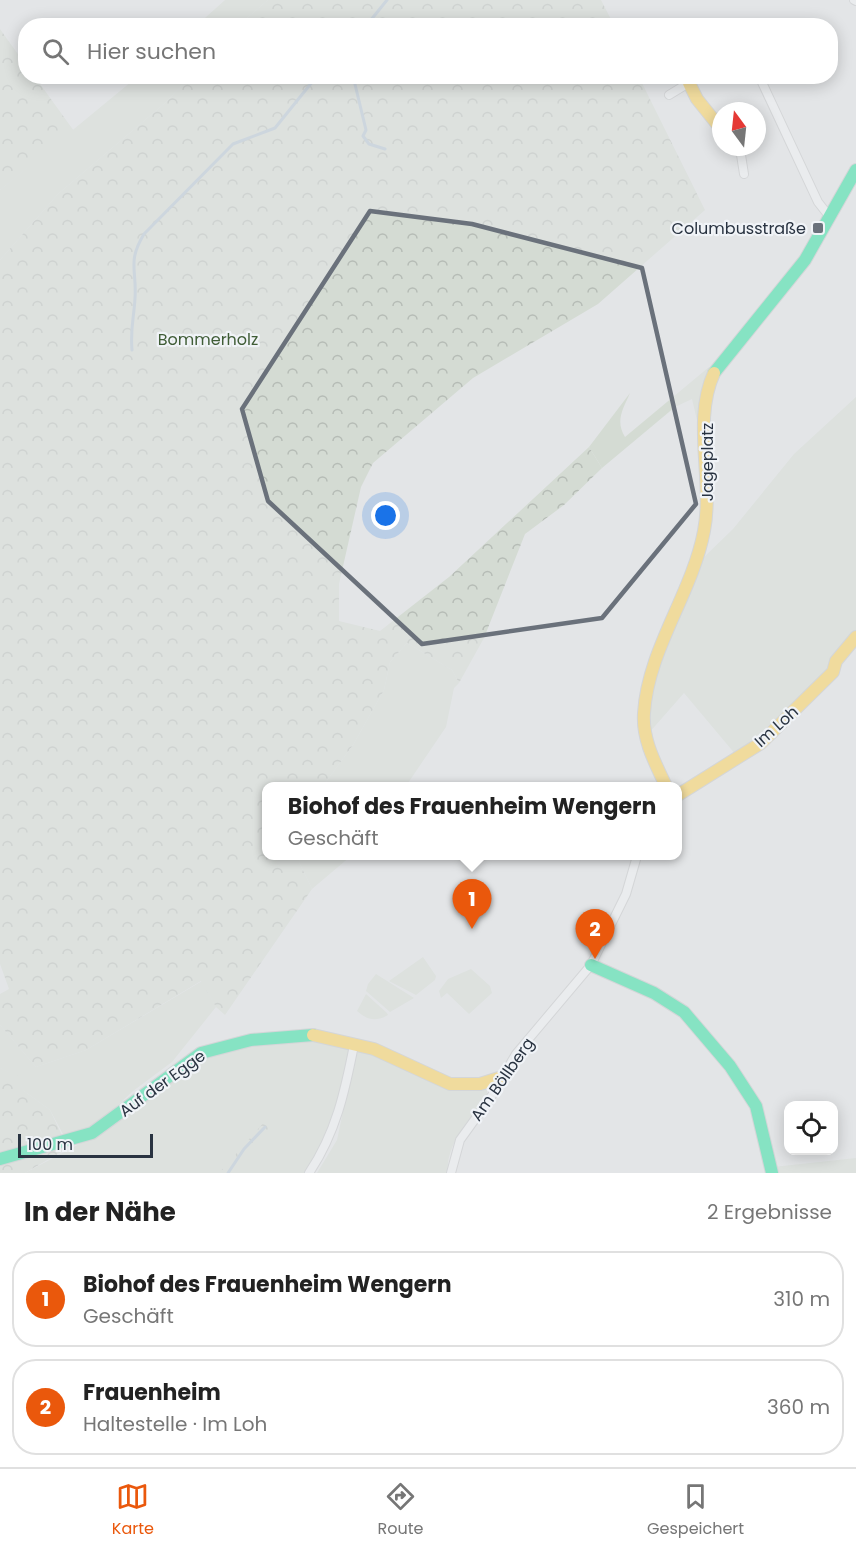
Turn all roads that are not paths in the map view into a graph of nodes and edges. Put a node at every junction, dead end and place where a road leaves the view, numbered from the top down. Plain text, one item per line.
1 (687, 84) edge
2 (690, 84) edge
3 (763, 84) edge
4 (669, 95) dead end
5 (712, 118) edge
6 (741, 156) edge
7 (856, 170) edge
8 (744, 174) dead end
9 (829, 216) junction
10 (856, 637) edge
11 (664, 782) edge
12 (682, 792) edge
13 (636, 860) edge
14 (591, 965) junction
15 (354, 1044) junction
16 (500, 1078) junction
17 (0, 1159) edge
18 (309, 1173) edge
19 (451, 1173) edge
20 (772, 1173) edge

1 - 4 street
2 - 5 street
3 - 9 street
6 - 8 street
7 - 9 street, Jageplatz
9 - 11 street, Jageplatz
10 - 12 street, Im Loh
13 - 14 street
14 - 16 street, Am Böllberg
14 - 20 street
15 - 16 street, Auf der Egge
15 - 17 street, Auf der Egge
15 - 18 street
16 - 19 street, Am Böllberg

